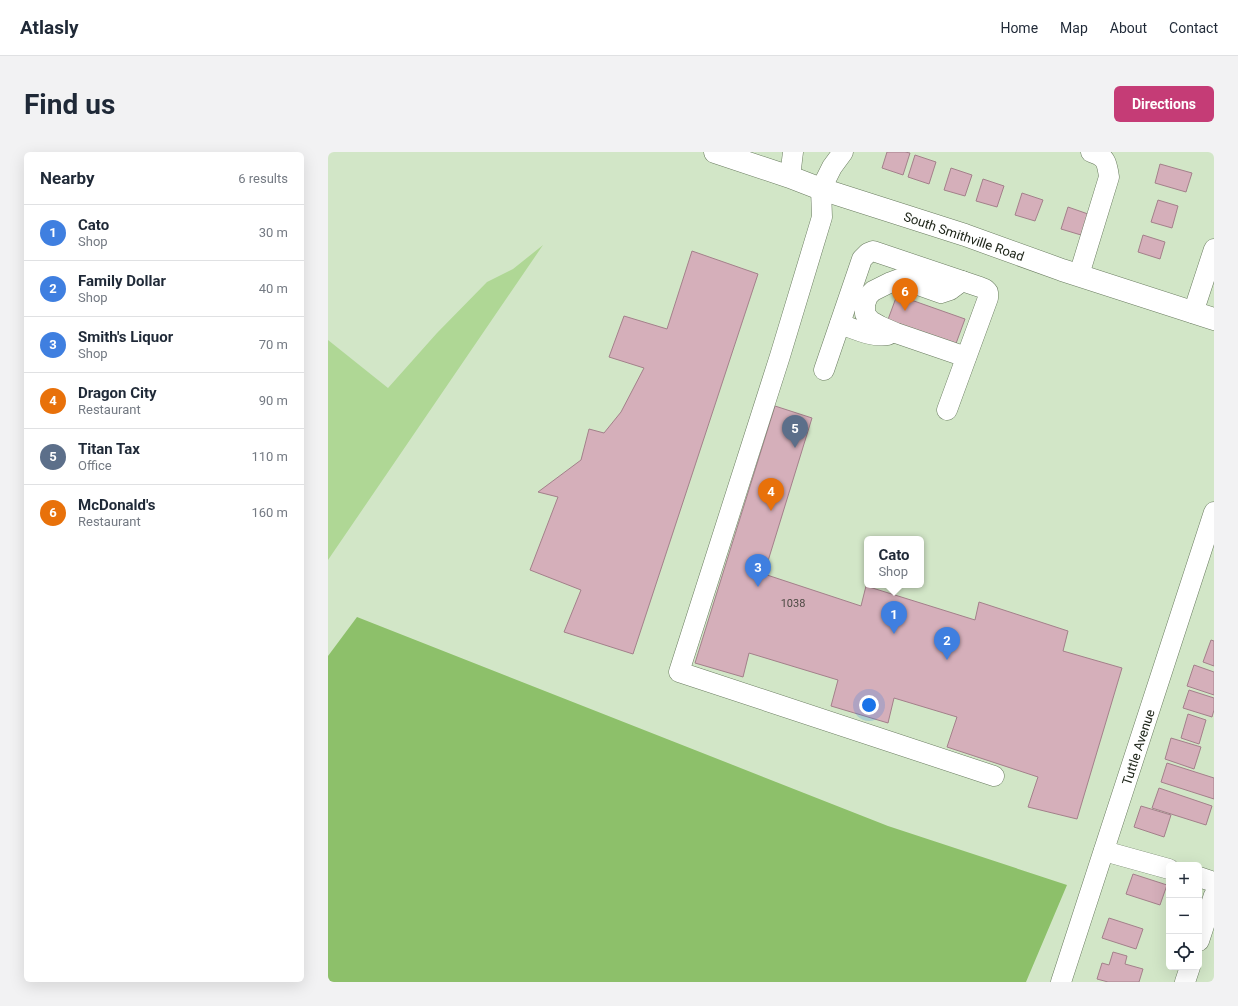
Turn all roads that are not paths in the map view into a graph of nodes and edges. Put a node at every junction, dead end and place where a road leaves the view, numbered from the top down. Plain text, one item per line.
1 (793, 152) edge
2 (843, 152) edge
3 (1091, 152) edge
4 (727, 154) edge
5 (790, 177) junction
6 (821, 189) junction
7 (1214, 249) edge
8 (1079, 275) junction
9 (962, 281) junction
10 (1193, 313) junction
11 (1214, 319) edge
12 (840, 324) junction
13 (896, 333) junction
14 (966, 357) junction
15 (824, 370) dead end
16 (947, 410) dead end
17 (1214, 512) edge
18 (994, 776) dead end
19 (1104, 850) junction
20 (1166, 868) edge
21 (1202, 879) edge
22 (1214, 882) edge
23 (1214, 895) edge
24 (1201, 934) edge
25 (1189, 970) edge
26 (1061, 982) edge
27 (1185, 982) edge

1 - 5 street
2 - 6 street
3 - 8 street
4 - 5 main road, South Smithville Road
5 - 6 main road, South Smithville Road
6 - 8 main road, South Smithville Road
6 - 18 street
7 - 10 street
8 - 10 main road, South Smithville Road
9 - 12 street
9 - 13 street
9 - 14 street
10 - 11 main road, South Smithville Road
12 - 13 street
12 - 15 street
13 - 14 street
14 - 16 street
17 - 19 street, Tuttle Avenue
19 - 20 street
19 - 26 street, Tuttle Avenue
21 - 22 street
23 - 24 street
25 - 27 street

